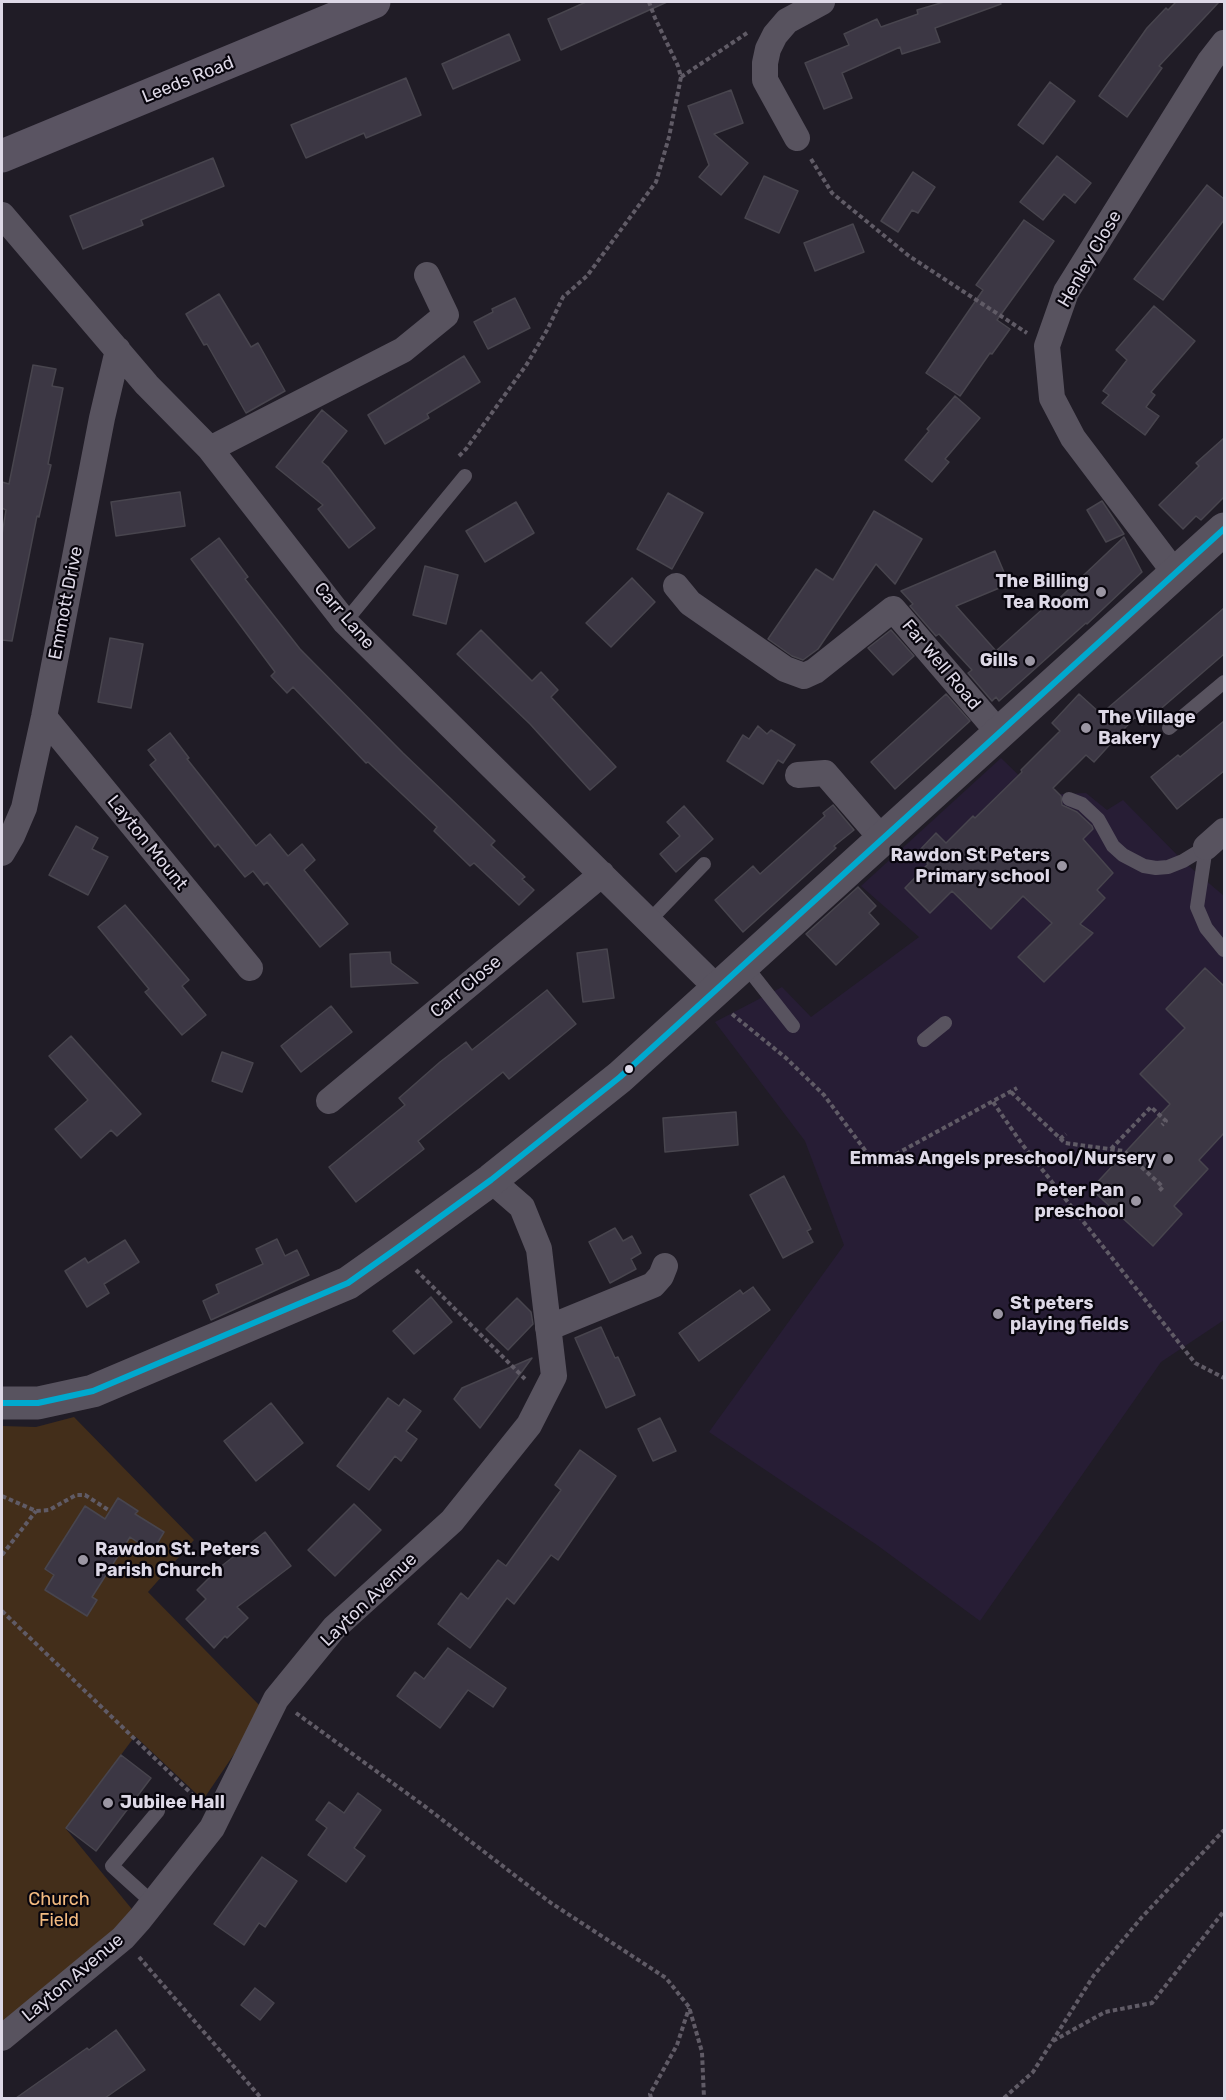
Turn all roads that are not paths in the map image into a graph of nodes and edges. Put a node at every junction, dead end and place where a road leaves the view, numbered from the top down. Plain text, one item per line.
1 (374, 2) edge
2 (822, 2) edge
3 (1224, 43) edge
4 (797, 138) road end
5 (2, 156) edge
6 (2, 215) edge
7 (427, 275) dead end
8 (118, 350) junction
9 (210, 449) junction
10 (465, 476) dead end
11 (1224, 529) edge
12 (1175, 573) junction
13 (676, 586) dead end
14 (345, 622) junction
15 (1224, 682) edge
16 (44, 717) junction
17 (1169, 728) dead end
18 (1000, 734) junction
19 (798, 775) dead end
20 (1069, 799) dead end
21 (1215, 839) edge
22 (883, 840) junction
23 (2, 853) edge
24 (704, 864) dead end
25 (602, 874) junction
26 (648, 921) junction
27 (1224, 950) edge
28 (745, 965) junction
29 (250, 968) dead end
30 (714, 993) junction
31 (945, 1023) dead end
32 (793, 1026) dead end
33 (924, 1040) dead end
34 (329, 1101) dead end
35 (491, 1180) junction
36 (665, 1266) dead end
37 (549, 1328) junction
38 (2, 1403) edge
39 (158, 1811) dead end
40 (153, 1903) junction
41 (2, 2038) edge

1 - 5 main road, Leeds Road
2 - 4 street
3 - 12 street, Henley Close
6 - 8 street, Carr Lane
7 - 9 street
8 - 9 street, Carr Lane
8 - 16 street, Emmott Drive
9 - 14 street, Carr Lane
10 - 14 lane
11 - 12 street
12 - 18 street
13 - 18 street, Far Well Road
14 - 25 street, Carr Lane
15 - 17 lane
16 - 23 street, Emmott Drive
16 - 29 street, Layton Mount
18 - 22 street
19 - 22 street
20 - 21 lane
21 - 27 lane
22 - 28 street
24 - 26 lane
25 - 26 street, Carr Lane
25 - 34 street, Carr Close
26 - 30 street, Carr Lane
28 - 30 street
28 - 32 lane
30 - 35 street
31 - 33 lane
35 - 37 street, Layton Avenue
35 - 38 street
36 - 37 street
37 - 40 street, Layton Avenue
39 - 40 lane
40 - 41 street, Layton Avenue

